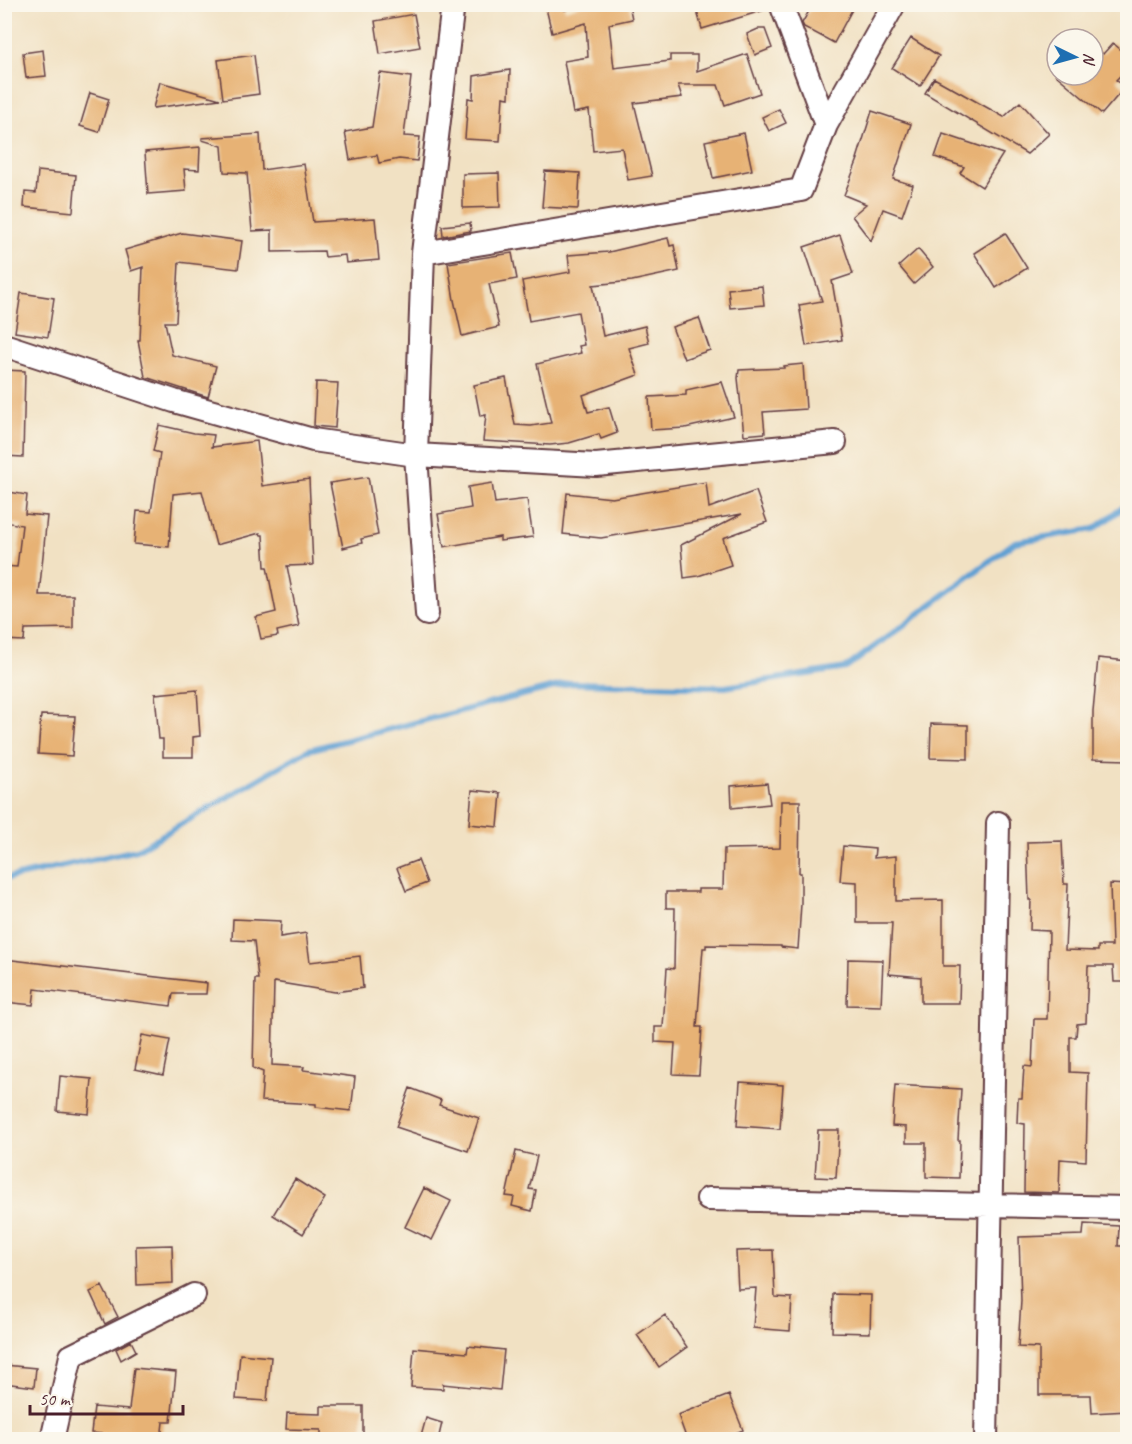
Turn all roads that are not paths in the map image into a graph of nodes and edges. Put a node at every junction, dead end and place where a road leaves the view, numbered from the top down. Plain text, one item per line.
1 (453, 4) edge
2 (781, 4) edge
3 (894, 4) edge
4 (826, 125) junction
5 (423, 253) junction
6 (4, 345) edge
7 (834, 442) dead end
8 (416, 455) junction
9 (427, 614) dead end
10 (998, 823) dead end
11 (708, 1199) dead end
12 (991, 1205) junction
13 (1128, 1208) edge
14 (194, 1295) dead end
15 (52, 1440) edge
16 (986, 1440) edge

1 - 5 street
2 - 4 street
3 - 4 street
4 - 5 street
5 - 8 street
6 - 8 street
7 - 8 street
8 - 9 street
10 - 12 street
11 - 12 street
12 - 13 street
12 - 16 street
14 - 15 street

